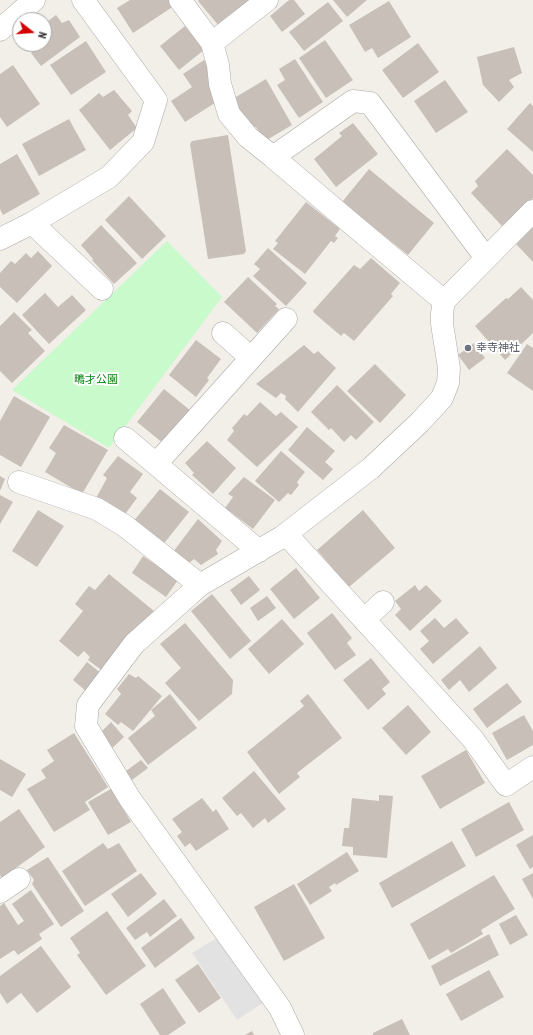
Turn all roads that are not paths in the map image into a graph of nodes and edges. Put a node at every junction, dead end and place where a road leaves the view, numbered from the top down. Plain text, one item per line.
1 (34, 0) edge
2 (83, 0) edge
3 (180, 0) edge
4 (266, 0) edge
5 (0, 30) edge
6 (212, 43) junction
7 (274, 157) junction
8 (533, 211) edge
9 (32, 223) junction
10 (0, 239) edge
11 (486, 258) junction
12 (102, 289) dead end
13 (444, 301) junction
14 (286, 319) dead end
15 (223, 333) dead end
16 (251, 358) junction
17 (125, 438) dead end
18 (156, 464) junction
19 (19, 482) dead end
20 (286, 534) junction
21 (259, 551) junction
22 (200, 585) junction
23 (383, 602) dead end
24 (364, 620) junction
25 (533, 767) edge
26 (19, 879) dead end
27 (0, 892) edge
28 (293, 1035) edge

1 - 5 street
2 - 9 street
3 - 6 street
4 - 6 street
6 - 7 street
7 - 11 street
7 - 13 street
8 - 11 street
9 - 10 street
9 - 12 street
11 - 13 street
13 - 20 street
14 - 16 street
15 - 16 street
16 - 18 street
17 - 18 street
18 - 21 street
19 - 22 street
20 - 21 street
20 - 24 street
21 - 22 street
22 - 28 street
23 - 24 street
24 - 25 street
26 - 27 street

